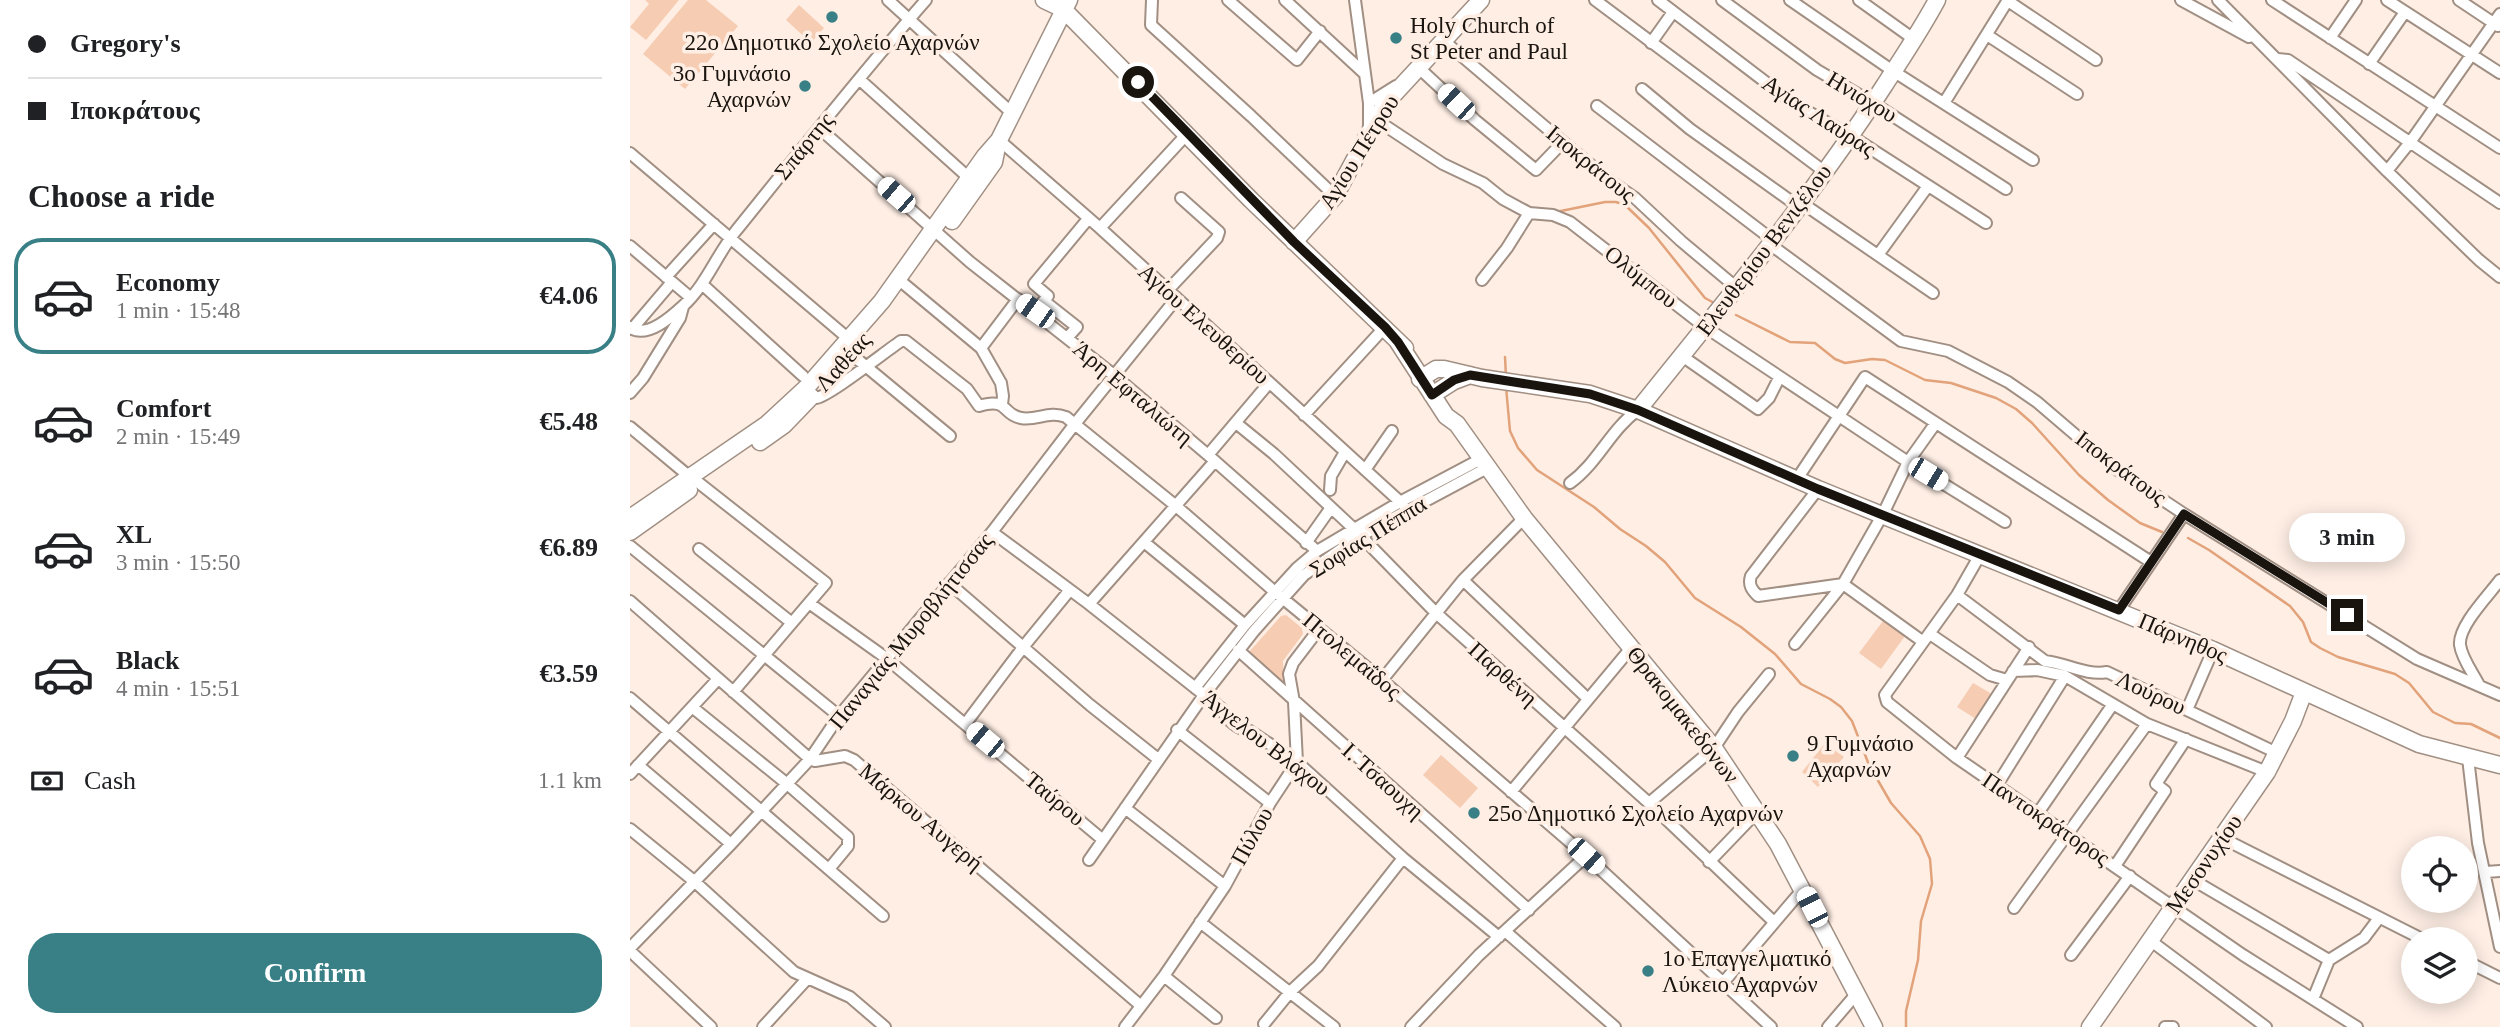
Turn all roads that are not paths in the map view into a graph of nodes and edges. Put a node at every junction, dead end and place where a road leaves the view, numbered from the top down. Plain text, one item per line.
1 (888, 0) edge
2 (926, 0) edge
3 (1044, 0) edge
4 (1152, 0) edge
5 (1228, 0) edge
6 (1285, 0) edge
7 (1355, 0) edge
8 (1481, 0) edge
9 (1595, 0) edge
10 (1658, 0) edge
11 (1722, 0) edge
12 (1790, 0) edge
13 (1859, 0) edge
14 (1937, 0) edge
15 (2180, 0) edge
16 (2218, 0) edge
17 (2272, 0) edge
18 (2356, 0) edge
19 (2387, 0) edge
20 (2459, 0) edge
21 (2008, 1) edge
22 (1064, 3) edge
23 (1673, 12) junction
24 (2406, 12) junction
25 (909, 19) junction
26 (2498, 22) edge
27 (1320, 31) junction
28 (1987, 35) junction
29 (2330, 38) junction
30 (1914, 40) junction
31 (1444, 41) junction
32 (1651, 43) junction
33 (2262, 43) junction
34 (2473, 54) junction
35 (2277, 59) junction
36 (2096, 60) dead end
37 (2369, 64) junction
38 (1419, 68) junction
39 (1893, 71) junction
40 (1364, 73) junction
41 (2500, 73) edge
42 (859, 79) junction
43 (1642, 89) dead end
44 (2077, 94) dead end
45 (1368, 103) junction
46 (1873, 103) junction
47 (1944, 103) junction
48 (1597, 106) dead end
49 (2435, 107) junction
50 (1013, 114) junction
51 (1375, 120) junction
52 (819, 128) junction
53 (1187, 134) junction
54 (1851, 136) junction
55 (999, 139) junction
56 (2411, 141) junction
57 (1563, 142) junction
58 (1363, 143) junction
59 (2500, 148) edge
60 (630, 153) edge
61 (2033, 160) dead end
62 (2387, 171) junction
63 (1825, 172) junction
64 (969, 178) junction
65 (1928, 186) junction
66 (2006, 189) dead end
67 (1335, 196) junction
68 (1181, 198) dead end
69 (2500, 203) edge
70 (1800, 205) junction
71 (1529, 213) junction
72 (1088, 219) junction
73 (1986, 223) dead end
74 (714, 224) junction
75 (1100, 228) junction
76 (938, 232) junction
77 (731, 238) junction
78 (1294, 242) junction
79 (1772, 243) junction
80 (630, 246) edge
81 (1878, 255) junction
82 (2500, 277) edge
83 (669, 279) junction
84 (1482, 280) dead end
85 (903, 283) junction
86 (703, 285) junction
87 (1737, 288) junction
88 (1167, 291) junction
89 (1933, 293) dead end
90 (691, 298) junction
91 (1018, 299) junction
92 (1176, 299) junction
93 (1044, 301) junction
94 (683, 307) junction
95 (1035, 311) junction
96 (1385, 327) junction
97 (1706, 327) junction
98 (631, 328) edge
99 (653, 328) junction
100 (1067, 338) junction
101 (851, 347) junction
102 (661, 348) junction
103 (981, 348) junction
104 (1682, 356) junction
105 (865, 366) junction
106 (1470, 375) junction
107 (1115, 376) junction
108 (1424, 376) junction
109 (1779, 378) junction
110 (1269, 383) junction
111 (807, 386) junction
112 (630, 393) edge
113 (1436, 393) junction
114 (1002, 404) junction
115 (1638, 410) junction
116 (1304, 415) junction
117 (1839, 417) junction
118 (1236, 423) junction
119 (1935, 424) junction
120 (1074, 425) junction
121 (630, 427) edge
122 (1392, 431) dead end
123 (950, 436) dead end
124 (1345, 452) junction
125 (1212, 458) junction
126 (1908, 462) junction
127 (1484, 464) junction
128 (1365, 470) junction
129 (1797, 479) junction
130 (694, 480) junction
131 (1570, 483) dead end
132 (1818, 489) junction
133 (1330, 490) dead end
134 (1404, 505) junction
135 (1176, 506) junction
136 (1330, 509) junction
137 (1883, 514) junction
138 (2184, 514) junction
139 (630, 518) edge
140 (1524, 518) junction
141 (2006, 522) dead end
142 (630, 532) edge
143 (992, 532) junction
144 (1357, 532) junction
145 (1144, 542) junction
146 (1306, 543) junction
147 (630, 546) edge
148 (699, 549) dead end
149 (1317, 551) junction
150 (1980, 555) junction
151 (2151, 562) junction
152 (1463, 580) junction
153 (2500, 580) edge
154 (949, 583) junction
155 (1843, 584) junction
156 (1069, 591) junction
157 (1278, 595) junction
158 (1957, 595) junction
159 (630, 601) edge
160 (809, 603) junction
161 (1089, 604) junction
162 (2119, 610) junction
163 (1436, 613) junction
164 (792, 623) junction
165 (1245, 625) junction
166 (1319, 629) junction
167 (1926, 637) junction
168 (1795, 643) dead end
169 (1024, 646) junction
170 (2029, 647) junction
171 (1631, 648) junction
172 (2213, 649) junction
173 (1238, 650) junction
174 (764, 656) junction
175 (886, 657) junction
176 (1769, 674) dead end
177 (2010, 676) junction
178 (2065, 676) junction
179 (718, 679) junction
180 (1382, 680) junction
181 (2479, 685) junction
182 (1199, 691) junction
183 (733, 692) junction
184 (2304, 692) junction
185 (2500, 695) edge
186 (630, 698) edge
187 (1588, 699) junction
188 (1294, 702) junction
189 (2113, 704) junction
190 (692, 707) junction
191 (2187, 710) junction
192 (839, 716) junction
193 (966, 723) junction
194 (2147, 724) junction
195 (1564, 728) junction
196 (1177, 730) junction
197 (668, 733) junction
198 (2186, 739) junction
199 (1714, 748) junction
200 (2277, 753) junction
201 (810, 758) junction
202 (1956, 758) junction
203 (2468, 758) junction
204 (1158, 759) junction
205 (1297, 762) junction
206 (2500, 765) edge
207 (634, 770) edge
208 (2267, 772) junction
209 (786, 783) junction
210 (1997, 785) junction
211 (1511, 792) junction
212 (1270, 803) junction
213 (1649, 803) junction
214 (1125, 808) junction
215 (760, 812) junction
216 (1758, 812) junction
217 (2038, 813) junction
218 (630, 829) edge
219 (2067, 834) junction
220 (2222, 838) junction
221 (1103, 840) junction
222 (731, 844) junction
223 (1586, 856) junction
224 (1403, 858) junction
225 (1089, 860) dead end
226 (1709, 862) junction
227 (2115, 866) junction
228 (829, 869) junction
229 (2500, 870) edge
230 (2486, 873) junction
231 (2130, 876) junction
232 (2193, 880) junction
233 (694, 881) junction
234 (1224, 886) junction
235 (1803, 889) junction
236 (2174, 906) junction
237 (2014, 908) dead end
238 (1529, 909) junction
239 (883, 916) dead end
240 (2379, 918) junction
241 (1200, 922) junction
242 (1774, 922) junction
243 (2401, 929) edge
244 (1502, 934) junction
245 (2151, 941) junction
246 (2500, 942) edge
247 (630, 950) edge
248 (2071, 955) dead end
249 (2329, 960) junction
250 (2478, 967) edge
251 (1164, 976) junction
252 (2500, 978) edge
253 (807, 979) junction
254 (1722, 984) junction
255 (1290, 992) junction
256 (1858, 992) junction
257 (2313, 999) junction
258 (1140, 1005) junction
259 (1216, 1018) dead end
260 (2252, 1023) edge
261 (1264, 1024) dead end
262 (2096, 1024) edge
263 (711, 1027) edge
264 (763, 1027) edge
265 (885, 1027) edge
266 (1125, 1027) edge
267 (1334, 1027) edge
268 (1411, 1027) edge
269 (1615, 1027) edge
270 (1771, 1027) edge
271 (1828, 1027) edge
272 (1874, 1027) edge
273 (2165, 1027) edge
274 (2173, 1027) edge
275 (2266, 1027) edge
276 (2357, 1027) edge

1 - 25 street
2 - 25 street, Σπάρτης
3 - 22 main road
4 - 67 street
5 - 27 street
6 - 27 street
7 - 40 street
8 - 31 main road, Αγίου Πέτρου
9 - 32 street
10 - 23 street, Αγίας Λαύρας
11 - 46 street, Ηνιόχου
12 - 39 street
13 - 30 street
14 - 30 main road, Ελευθερίου Βενιζέλου
15 - 33 street
16 - 33 street
17 - 29 street
18 - 29 street
19 - 24 street
20 - 26 street
21 - 28 street
21 - 36 street
22 - 50 main road, Λαθέας
22 - 53 main road
23 - 32 street
23 - 54 street, Αγίας Λαύρας
24 - 34 street
24 - 37 street
25 - 42 street, Σπάρτης
25 - 50 street
26 - 34 street
27 - 40 street
28 - 44 street
28 - 47 street
29 - 37 street
30 - 39 main road, Ελευθερίου Βενιζέλου
31 - 38 main road, Αγίου Πέτρου
31 - 57 street, Ιποκράτους
32 - 63 street
33 - 35 street
34 - 41 street
34 - 49 street
35 - 56 street
35 - 62 street
37 - 49 street
38 - 45 street
38 - 51 main road, Αγίου Πέτρου
38 - 57 street
39 - 46 main road, Ελευθερίου Βενιζέλου
39 - 47 street
40 - 45 street
42 - 52 street, Σπάρτης
42 - 64 street
43 - 70 street
45 - 58 street
46 - 54 main road, Ελευθερίου Βενιζέλου
46 - 66 street, Ηνιόχου
47 - 61 street
48 - 79 street, Ιποκράτους
49 - 56 street
49 - 59 street
50 - 55 main road, Λαθέας
51 - 58 main road, Αγίου Πέτρου
51 - 71 street, Ολύμπου
52 - 76 street, Άρη Εφταλιώτη
52 - 77 street, Σπάρτης
53 - 75 street
53 - 78 main road
54 - 63 main road, Ελευθερίου Βενιζέλου
54 - 65 street, Αγίας Λαύρας
55 - 64 main road, Λαθέας
55 - 72 street, Αγίου Ελευθερίου
55 - 76 main road, Λαθέας
56 - 62 street
56 - 69 street
57 - 87 street, Ιποκράτους
58 - 67 main road, Αγίου Πέτρου
60 - 74 street
62 - 82 street
63 - 70 main road, Ελευθερίου Βενιζέλου
64 - 76 main road, Λαθέας
65 - 73 street, Αγίας Λαύρας
65 - 81 street
67 - 78 main road, Αγίου Πέτρου
68 - 88 street
70 - 79 main road, Ελευθερίου Βενιζέλου
70 - 81 street
71 - 84 street
71 - 97 street, Ολύμπου
72 - 75 street, Αγίου Ελευθερίου
72 - 93 street
74 - 77 street
74 - 83 street
75 - 88 street, Αγίου Ελευθερίου
76 - 85 main road, Λαθέας
76 - 91 street, Άρη Εφταλιώτη
77 - 86 street, Σπάρτης
77 - 101 street
78 - 96 main road
79 - 87 main road, Ελευθερίου Βενιζέλου
79 - 138 street, Ιποκράτους
80 - 83 street
81 - 89 street
83 - 90 street
83 - 98 street
85 - 101 main road, Λαθέας
85 - 103 street
86 - 90 street, Σπάρτης
86 - 111 street
87 - 97 main road, Ελευθερίου Βενιζέλου
88 - 92 street, Αγίου Ελευθερίου
90 - 94 street, Σπάρτης
91 - 95 street, Άρη Εφταλιώτη
91 - 103 street
92 - 107 street, Παναγιάς Μυροβλήτισσας
92 - 110 street, Αγίου Ελευθερίου
93 - 95 street
93 - 100 street
94 - 99 street
94 - 102 street
95 - 100 street, Άρη Εφταλιώτη
96 - 108 main road
96 - 116 street
97 - 104 main road, Ελευθερίου Βενιζέλου
97 - 109 street, Ολύμπου
98 - 99 street
99 - 102 street
100 - 107 street, Άρη Εφταλιώτη
101 - 105 street
101 - 111 main road, Λαθέας
102 - 112 street
103 - 114 street
104 - 109 street
104 - 115 main road, Ελευθερίου Βενιζέλου
105 - 111 street
105 - 114 street, Πτολεμαΐδος
105 - 123 street
106 - 108 main road, Πάρνηθος
106 - 113 main road
106 - 115 main road, Πάρνηθος
107 - 120 street, Παναγιάς Μυροβλήτισσας
107 - 125 street, Άρη Εφταλιώτη
108 - 113 main road
109 - 117 street, Ολύμπου
110 - 116 street, Αγίου Ελευθερίου
110 - 118 street
111 - 130 main road, Λαθέας
113 - 127 main road, Θρακομακεδόνων
114 - 120 street, Πτολεμαΐδος
115 - 129 main road, Πάρνηθος
115 - 131 street, Ελευθερίου Βενιζέλου
116 - 124 street, Αγίου Ελευθερίου
117 - 119 street
117 - 126 street, Ολύμπου
117 - 129 street
118 - 125 street
118 - 136 street, Παρθένη
119 - 126 street
119 - 151 street
120 - 135 street, Πτολεμαΐδος
120 - 143 street, Παναγιάς Μυροβλήτισσας
121 - 130 street
122 - 128 street
124 - 128 street, Αγίου Ελευθερίου
124 - 133 street
125 - 135 street
125 - 146 street, Άρη Εφταλιώτη
126 - 137 street
126 - 141 street, Ολύμπου
127 - 134 street, Σοφίας Πέππα
127 - 140 main road, Θρακομακεδόνων
128 - 134 street, Αγίου Ελευθερίου
129 - 132 main road, Πάρνηθος
130 - 139 main road, Λαθέας
130 - 142 main road, Λαθέας
130 - 160 street
132 - 137 main road, Πάρνηθος
132 - 155 street
134 - 144 street, Σοφίας Πέππα
135 - 145 street
135 - 157 street, Πτολεμαΐδος
136 - 144 street, Παρθένη
136 - 146 street
137 - 150 main road, Πάρνηθος
137 - 155 street
138 - 151 street
138 - 181 street, Ιποκράτους
140 - 152 street
140 - 171 main road, Θρακομακεδόνων
143 - 154 street, Παναγιάς Μυροβλήτισσας
143 - 156 street, Άγγελου Βλάχου
144 - 149 street, Σοφίας Πέππα
144 - 157 street, Σοφίας Πέππα
144 - 163 street, Παρθένη
145 - 161 street
145 - 165 street
146 - 149 street, Άρη Εφταλιώτη
147 - 174 street
148 - 164 street
149 - 157 street, Σοφίας Πέππα
150 - 158 street, Παντοκράτορος
150 - 162 main road, Πάρνηθος
151 - 162 street
152 - 163 street
152 - 187 street
153 - 181 street
154 - 169 street
154 - 175 street, Παναγιάς Μυροβλήτισσας
155 - 167 street
155 - 168 street
156 - 161 street, Άγγελου Βλάχου
156 - 169 street
157 - 165 street, Σοφίας Πέππα
157 - 166 street, Πτολεμαΐδος
157 - 173 street, Σοφίας Πέππα
158 - 167 street, Παντοκράτορος
158 - 170 street, Λούρου
159 - 179 street
160 - 164 street
160 - 175 street, Ταύρου
161 - 182 street, Άγγελου Βλάχου
162 - 172 main road, Πάρνηθος
163 - 180 street
163 - 195 street, Παρθένη
164 - 174 street
165 - 182 street, Σοφίας Πέππα
166 - 180 street, Πτολεμαΐδος
166 - 188 street
167 - 177 street
167 - 202 street, Παντοκράτορος
169 - 193 street
169 - 204 street
170 - 177 street
170 - 191 street, Λούρου
171 - 187 street
171 - 199 main road, Θρακομακεδόνων
172 - 184 main road, Πάρνηθος
172 - 191 street
173 - 182 street, Σοφίας Πέππα
173 - 188 street, Ι. Τσαουχη
174 - 183 street
174 - 192 street
175 - 192 street, Παναγιάς Μυροβλήτισσας
175 - 193 street, Ταύρου
176 - 199 street
177 - 178 street
177 - 202 street
178 - 189 street
178 - 210 street
179 - 183 street
179 - 190 street
180 - 211 street, Πτολεμαΐδος
181 - 185 street, Ιποκράτους
182 - 196 street, Σοφίας Πέππα
182 - 205 street, Άγγελου Βλάχου
183 - 201 street
184 - 200 main road, Μεσονυχίου
184 - 203 main road, Πάρνηθος
186 - 197 street
187 - 195 street
188 - 205 street
188 - 238 street, Ι. Τσαουχη
189 - 194 street
189 - 217 street
190 - 197 street
190 - 209 street
191 - 200 street, Λούρου
192 - 201 street, Παναγιάς Μυροβλήτισσας
193 - 221 street, Ταύρου
194 - 198 street
194 - 219 street
195 - 211 street
195 - 213 street, Παρθένη
196 - 204 street, Σοφίας Πέππα
196 - 212 street
197 - 207 street
197 - 215 street
198 - 208 street
198 - 227 street, Λούρου
199 - 213 street
199 - 216 main road, Θρακομακεδόνων
200 - 208 main road, Μεσονυχίου
201 - 209 street, Παναγιάς Μυροβλήτισσας
201 - 258 street, Μάρκου Αυγερή
202 - 210 street, Παντοκράτορος
203 - 206 main road, Πάρνηθος
203 - 230 street
204 - 214 street, Σοφίας Πέππα
205 - 212 street, Πύλου
205 - 224 street, Άγγελου Βλάχου
207 - 222 street
208 - 220 main road, Μεσονυχίου
209 - 215 street, Παναγιάς Μυροβλήτισσας
209 - 228 street
210 - 217 street, Παντοκράτορος
211 - 223 street, Πτολεμαΐδος
212 - 234 street, Πύλου
213 - 226 street, Παρθένη
214 - 221 street, Σοφίας Πέππα
214 - 234 street
215 - 222 street, Παναγιάς Μυροβλήτισσας
215 - 228 street
216 - 226 street
216 - 235 main road, Θρακομακεδόνων
217 - 219 street, Παντοκράτορος
218 - 233 street
219 - 227 street, Παντοκράτορος
219 - 237 street
220 - 232 main road, Μεσονυχίου
220 - 240 street
221 - 225 street, Σοφίας Πέππα
222 - 233 street, Παναγιάς Μυροβλήτισσας
223 - 238 street
223 - 254 street, Πτολεμαΐδος
224 - 244 street, Άγγελου Βλάχου
224 - 255 street
226 - 242 street, Παρθένη
227 - 231 street, Παντοκράτορος
228 - 239 street
229 - 230 street
230 - 246 street
231 - 236 street, Παντοκράτορος
231 - 248 street
232 - 236 main road, Μεσονυχίου
232 - 249 street
233 - 247 street, Παναγιάς Μυροβλήτισσας
233 - 253 street
234 - 241 street, Πύλου
235 - 242 street
235 - 256 main road, Θρακομακεδόνων
236 - 245 main road, Μεσονυχίου
236 - 257 street, Παντοκράτορος
238 - 244 street
240 - 243 street
240 - 249 street
241 - 251 street, Πύλου
241 - 255 street
242 - 254 street
244 - 268 street
244 - 269 street, Άγγελου Βλάχου
245 - 260 street
245 - 262 main road, Μεσονυχίου
247 - 263 street
249 - 257 street
250 - 252 street
251 - 258 street, Πύλου
251 - 259 street
253 - 264 street
253 - 265 street
254 - 270 street, Πτολεμαΐδος
255 - 261 street
255 - 267 street
256 - 271 street
256 - 272 main road, Θρακομακεδόνων
257 - 276 street, Παντοκράτορος
258 - 266 street, Πύλου
260 - 275 street
273 - 274 street

